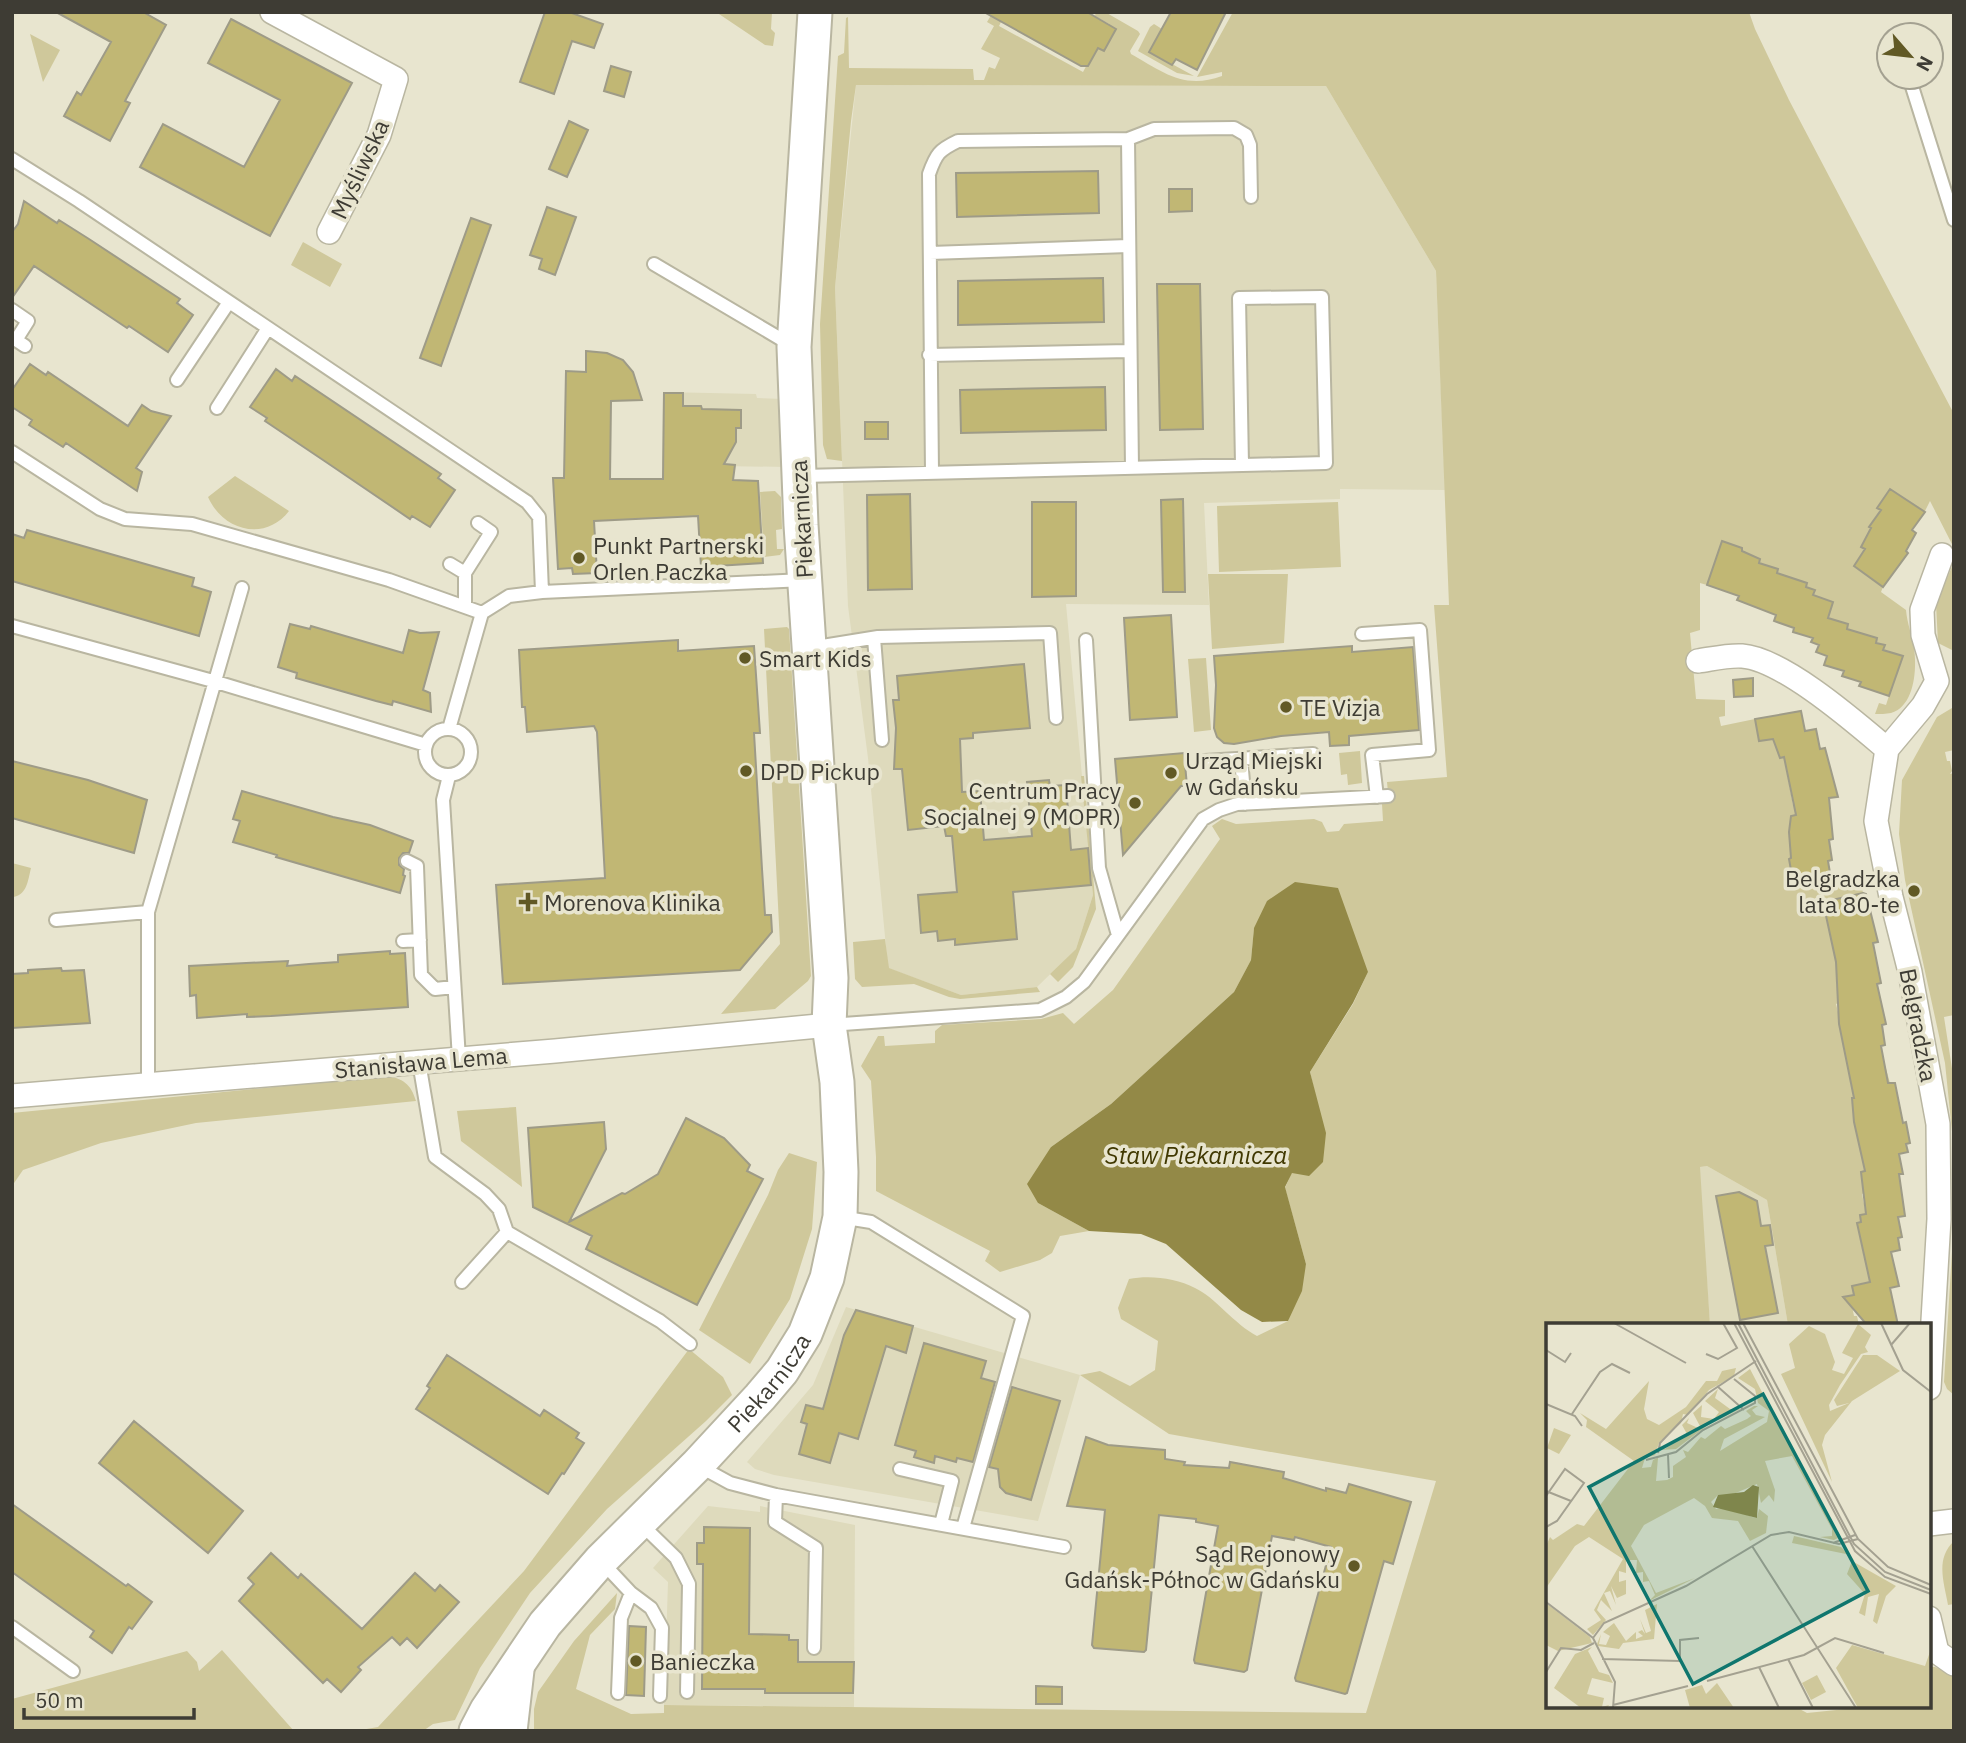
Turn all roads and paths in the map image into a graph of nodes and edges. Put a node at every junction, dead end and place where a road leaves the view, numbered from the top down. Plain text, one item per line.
1 (272, 12) edge
2 (815, 12) edge
3 (1913, 91) edge
4 (1128, 139) junction
5 (12, 159) edge
6 (1251, 197) dead end
7 (1954, 220) edge
8 (328, 232) dead end
9 (1128, 246) junction
10 (930, 253) junction
11 (654, 264) dead end
12 (229, 302) junction
13 (12, 310) edge
14 (268, 328) junction
15 (25, 346) dead end
16 (794, 347) junction
17 (1129, 351) junction
18 (929, 355) junction
19 (177, 380) dead end
20 (217, 408) dead end
21 (12, 452) edge
22 (1242, 465) junction
23 (1132, 468) junction
24 (932, 472) junction
25 (798, 476) junction
26 (478, 523) dead end
27 (1942, 555) dead end
28 (450, 564) dead end
29 (465, 573) junction
30 (804, 580) junction
31 (242, 588) dead end
32 (542, 592) junction
33 (465, 606) junction
34 (482, 613) junction
35 (12, 626) edge
36 (1362, 634) dead end
37 (874, 638) junction
38 (1086, 640) dead end
39 (809, 648) junction
40 (1699, 661) dead end
41 (213, 681) junction
42 (1945, 684) edge
43 (1056, 718) dead end
44 (449, 729) junction
45 (881, 740) dead end
46 (426, 745) junction
47 (1887, 749) junction
48 (1313, 754) dead end
49 (1241, 759) junction
50 (1205, 761) dead end
51 (449, 776) junction
52 (1245, 804) junction
53 (407, 861) dead end
54 (148, 912) junction
55 (56, 920) dead end
56 (1118, 934) junction
57 (420, 940) junction
58 (403, 941) dead end
59 (454, 987) junction
60 (829, 1025) junction
61 (459, 1059) junction
62 (419, 1062) junction
63 (148, 1084) junction
64 (12, 1096) edge
65 (839, 1217) junction
66 (507, 1232) junction
67 (463, 1282) dead end
68 (690, 1344) dead end
69 (1931, 1357) edge
70 (697, 1465) junction
71 (900, 1469) dead end
72 (776, 1495) junction
73 (1954, 1521) edge
74 (639, 1522) junction
75 (941, 1524) junction
76 (1931, 1524) edge
77 (963, 1528) junction
78 (1065, 1547) dead end
79 (600, 1561) junction
80 (631, 1593) junction
81 (1931, 1625) edge
82 (12, 1627) edge
83 (814, 1648) dead end
84 (1940, 1657) edge
85 (517, 1664) junction
86 (73, 1671) dead end
87 (687, 1692) dead end
88 (618, 1693) dead end
89 (660, 1696) dead end
90 (476, 1731) edge
91 (510, 1731) edge

1 - 8 street, Myśliwska
2 - 16 street, Piekarnicza
3 - 7 lane
4 - 6 lane
4 - 9 lane
4 - 10 lane
5 - 12 lane
9 - 10 lane
9 - 17 lane
10 - 18 lane
11 - 16 lane
12 - 14 lane
12 - 19 lane
13 - 15 lane
14 - 20 lane
14 - 32 lane
16 - 25 street, Piekarnicza
17 - 18 lane
17 - 23 lane
18 - 24 lane
21 - 33 lane
22 - 22 lane
22 - 23 lane
23 - 24 lane
24 - 25 lane
25 - 30 street, Piekarnicza
26 - 29 lane
27 - 42 street
28 - 29 lane
29 - 33 lane
30 - 32 lane
30 - 39 street, Piekarnicza
31 - 41 lane
32 - 34 lane
33 - 34 lane
34 - 44 lane
35 - 41 lane
36 - 52 lane
37 - 39 lane
37 - 43 lane
37 - 45 lane
38 - 56 lane
39 - 60 street, Piekarnicza
40 - 47 street
41 - 46 lane
41 - 54 lane
42 - 47 street
44 - 46 lane
44 - 51 lane
46 - 51 lane
47 - 69 street, Belgradzka
48 - 49 lane
49 - 50 lane
49 - 52 lane
51 - 59 lane
52 - 56 lane
53 - 57 lane
54 - 55 lane
54 - 63 lane
56 - 60 lane
57 - 58 lane
57 - 59 lane
59 - 61 lane
60 - 61 street, Stanisława Lema
60 - 65 street, Piekarnicza
61 - 62 street, Stanisława Lema
62 - 63 street, Stanisława Lema
62 - 66 lane
63 - 64 street, Stanisława Lema
65 - 70 street, Piekarnicza
65 - 77 lane
66 - 67 lane
66 - 68 lane
70 - 72 lane
70 - 74 street, Piekarnicza
71 - 75 lane
72 - 75 lane
72 - 83 lane
73 - 76 street
74 - 79 street, Piekarnicza
74 - 87 lane
75 - 77 lane
77 - 78 lane
79 - 80 lane
79 - 85 street, Piekarnicza
80 - 88 lane
80 - 89 lane
81 - 84 street
82 - 86 lane
85 - 90 street, Piekarnicza
85 - 91 street, Piekarnicza

